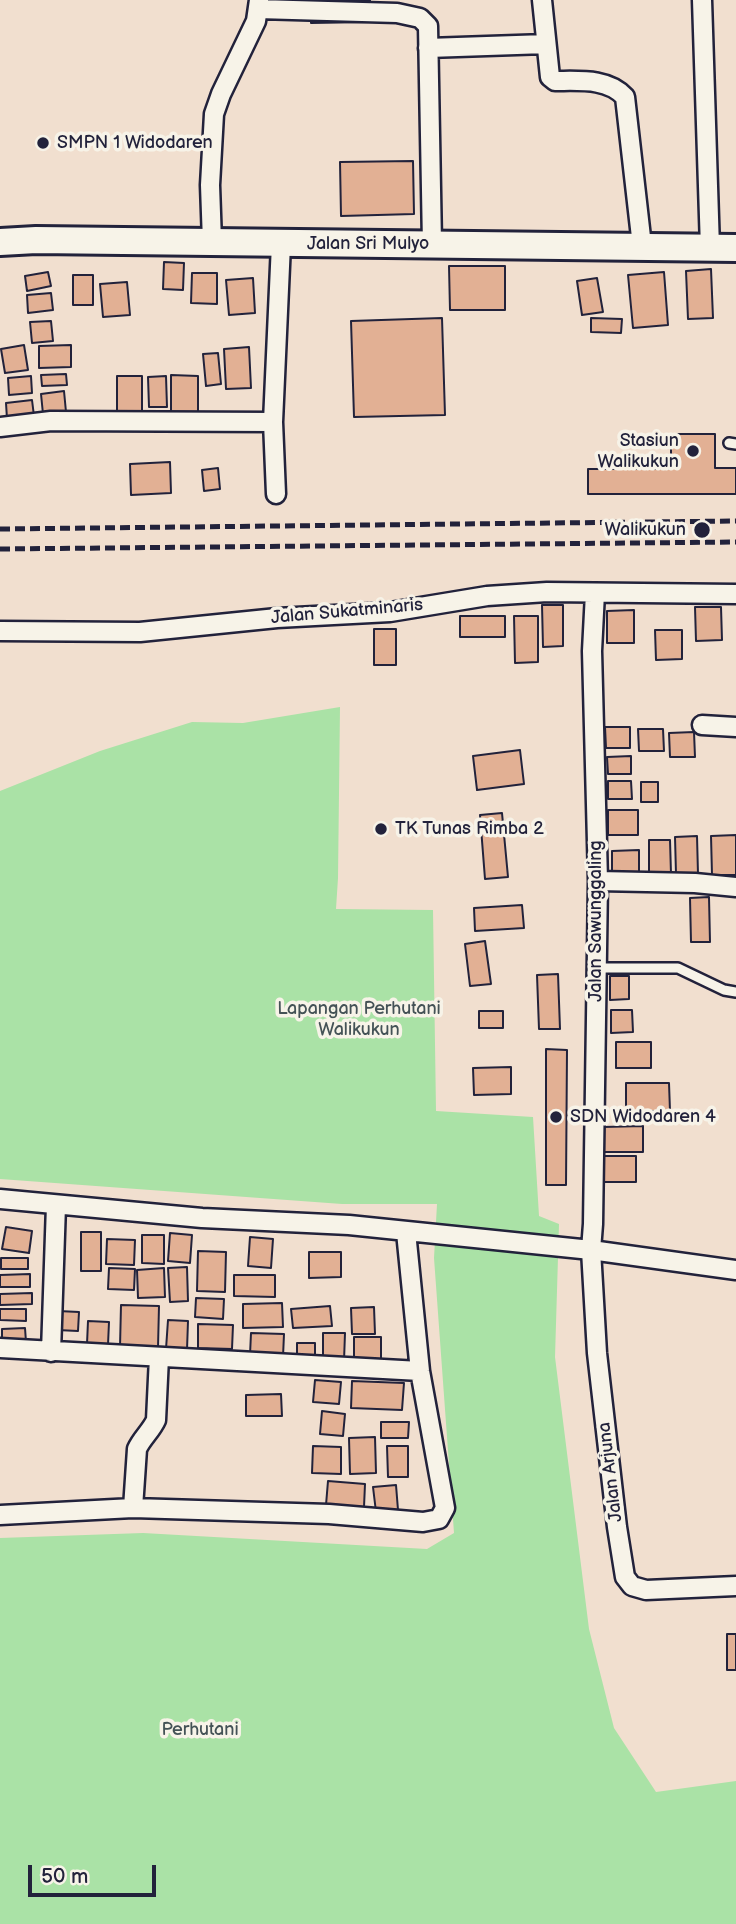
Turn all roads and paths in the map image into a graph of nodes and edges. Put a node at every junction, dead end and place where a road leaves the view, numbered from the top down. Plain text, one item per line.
1 (542, 0) edge
2 (702, 0) edge
3 (258, 5) edge
4 (546, 44) junction
5 (428, 48) junction
6 (212, 242) junction
7 (0, 243) edge
8 (281, 244) junction
9 (432, 244) junction
10 (642, 247) junction
11 (710, 248) junction
12 (736, 248) edge
13 (273, 422) junction
14 (0, 427) edge
15 (276, 494) dead end
16 (595, 593) junction
17 (736, 594) edge
18 (0, 631) edge
19 (702, 725) dead end
20 (736, 727) edge
21 (598, 881) junction
22 (736, 887) edge
23 (597, 968) junction
24 (736, 992) edge
25 (0, 1199) edge
26 (56, 1205) junction
27 (406, 1232) junction
28 (592, 1250) junction
29 (736, 1270) edge
30 (0, 1348) edge
31 (51, 1352) junction
32 (159, 1357) junction
33 (420, 1371) junction
34 (133, 1508) junction
35 (0, 1516) edge
36 (736, 1586) edge

1 - 4 street
2 - 11 street
3 - 5 street
3 - 6 street
4 - 5 street
4 - 10 street
5 - 9 street
6 - 7 main road, Jalan Sri Mulyo
6 - 8 main road, Jalan Sri Mulyo
8 - 9 main road, Jalan Sri Mulyo
8 - 13 street
9 - 10 main road, Jalan Sri Mulyo
10 - 11 main road, Jalan Sri Mulyo
11 - 12 main road, Jalan Sri Mulyo
13 - 14 street
13 - 15 street
16 - 17 street, Jalan Sukatminaris
16 - 18 street, Jalan Sukatminaris
16 - 21 street, Jalan Sawunggaling
19 - 20 street
21 - 22 street
21 - 23 street, Jalan Sawunggaling
23 - 24 lane
23 - 28 street, Jalan Sawunggaling
25 - 26 street
26 - 27 street
26 - 31 street
27 - 28 street
27 - 33 street
28 - 29 street
28 - 36 street, Jalan Arjuna
30 - 31 street
31 - 32 street
32 - 33 street
32 - 34 street
33 - 34 street
34 - 35 street

